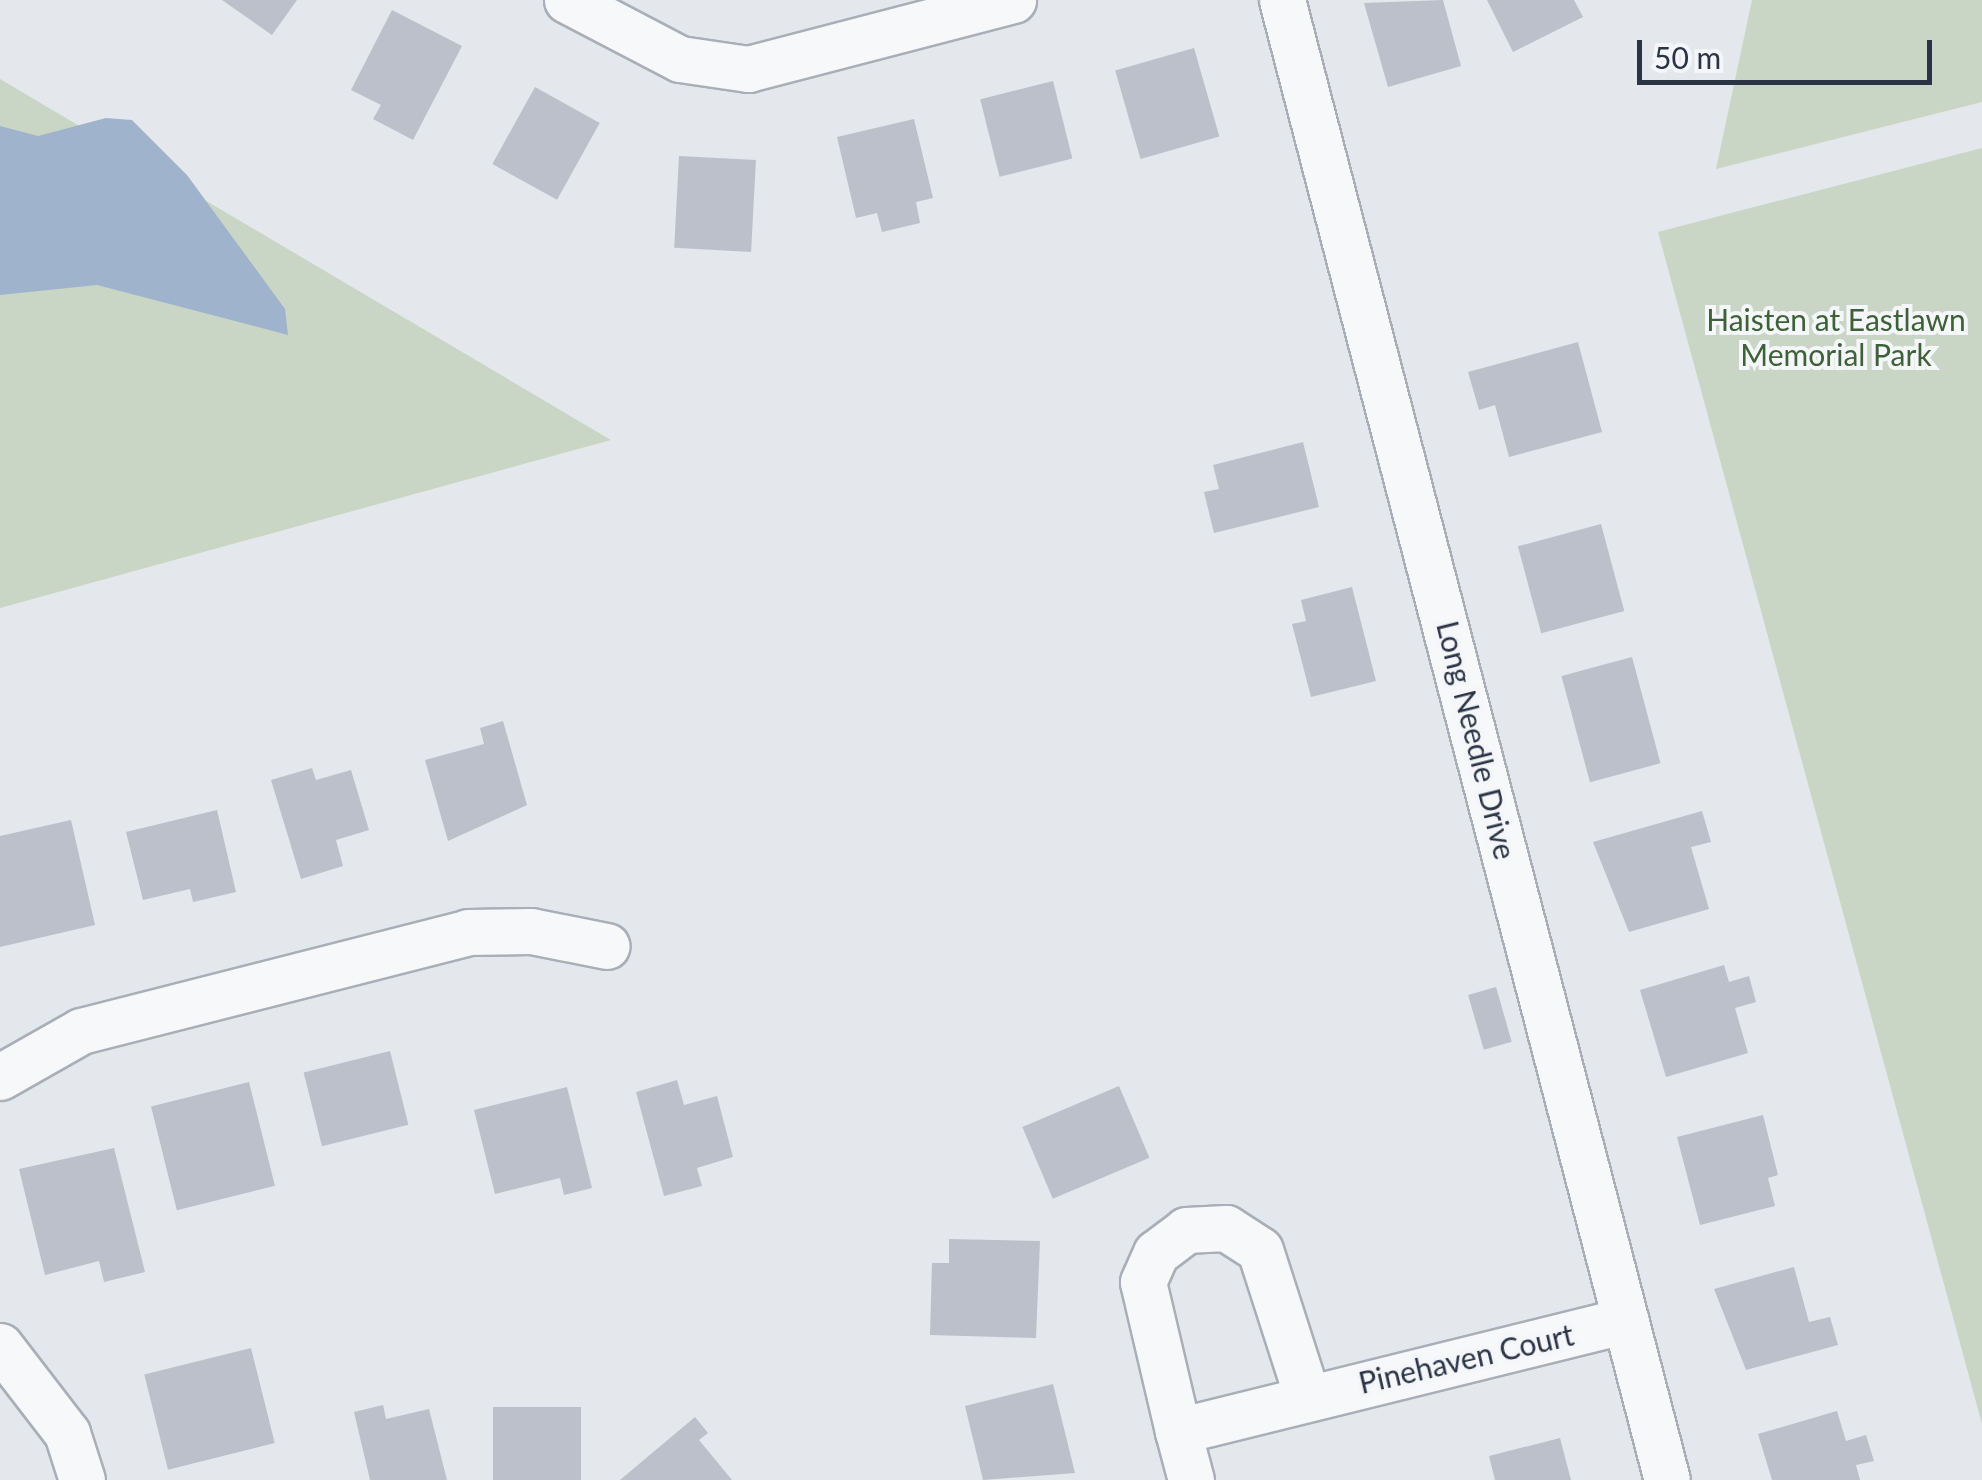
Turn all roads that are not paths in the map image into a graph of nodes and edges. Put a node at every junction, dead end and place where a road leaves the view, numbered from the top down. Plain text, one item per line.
1 (568, 0) edge
2 (1013, 0) edge
3 (1282, 0) edge
4 (607, 946) dead end
5 (0, 1077) edge
6 (1625, 1320) junction
7 (0, 1346) edge
8 (1307, 1396) junction
9 (1178, 1431) junction
10 (82, 1480) edge
11 (1191, 1480) edge
12 (1668, 1480) edge

1 - 2 street
3 - 6 street, Long Needle Drive
4 - 5 street
6 - 8 street, Pinehaven Court
6 - 12 street, Long Needle Drive
7 - 10 street
8 - 9 street, Pinehaven Court
8 - 9 street
9 - 11 street

